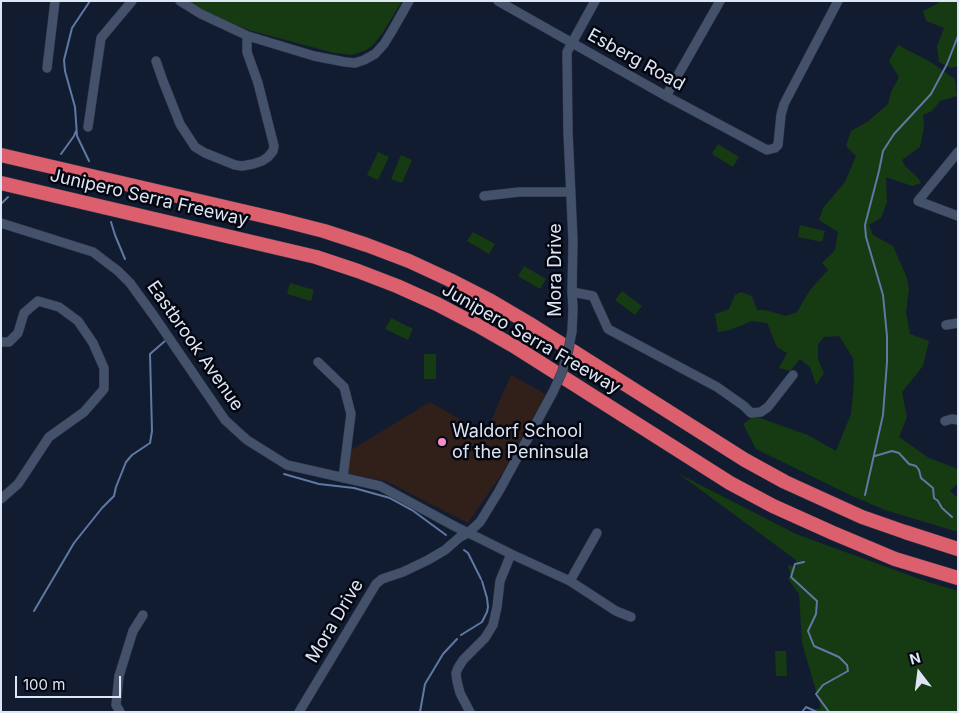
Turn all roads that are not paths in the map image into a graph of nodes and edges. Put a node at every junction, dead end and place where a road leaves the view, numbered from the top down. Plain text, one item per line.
1 (55, 1) edge
2 (132, 1) edge
3 (180, 1) edge
4 (408, 1) edge
5 (498, 1) edge
6 (595, 1) edge
7 (720, 1) edge
8 (838, 1) edge
9 (248, 36) junction
10 (572, 43) junction
11 (156, 61) dead end
12 (47, 68) dead end
13 (666, 96) junction
14 (88, 127) dead end
15 (958, 152) edge
16 (1, 156) edge
17 (1, 183) edge
18 (571, 192) junction
19 (484, 196) dead end
20 (958, 216) edge
21 (1, 223) edge
22 (572, 292) junction
23 (958, 323) edge
24 (946, 325) dead end
25 (1, 342) edge
26 (318, 362) dead end
27 (793, 375) dead end
28 (958, 420) edge
29 (945, 422) dead end
30 (343, 478) junction
31 (1, 498) edge
32 (468, 533) junction
33 (597, 533) dead end
34 (958, 549) edge
35 (510, 554) junction
36 (958, 578) edge
37 (570, 581) junction
38 (143, 615) dead end
39 (631, 617) dead end
40 (120, 712) edge
41 (299, 712) edge
42 (470, 712) edge

1 - 12 street
2 - 14 street
3 - 9 street
4 - 9 street
5 - 10 street, Esberg Road
6 - 10 street, Mora Drive
7 - 13 street
8 - 13 street, Esberg Road
9 - 11 street
10 - 13 street, Esberg Road
10 - 18 street, Mora Drive
15 - 20 street
16 - 34 highway, Junipero Serra Freeway
17 - 36 highway, Junipero Serra Freeway
18 - 19 street
18 - 22 street, Mora Drive
21 - 30 street, Eastbrook Avenue
22 - 27 street
22 - 32 street, Mora Drive, bridge
23 - 24 street
25 - 31 street
26 - 30 street
28 - 29 street
30 - 32 street, Eastbrook Avenue
32 - 35 street, Eastbrook Avenue
32 - 41 street, Mora Drive
33 - 37 street
35 - 37 street, Eastbrook Avenue
35 - 42 street
37 - 39 street, Eastbrook Avenue
38 - 40 street

